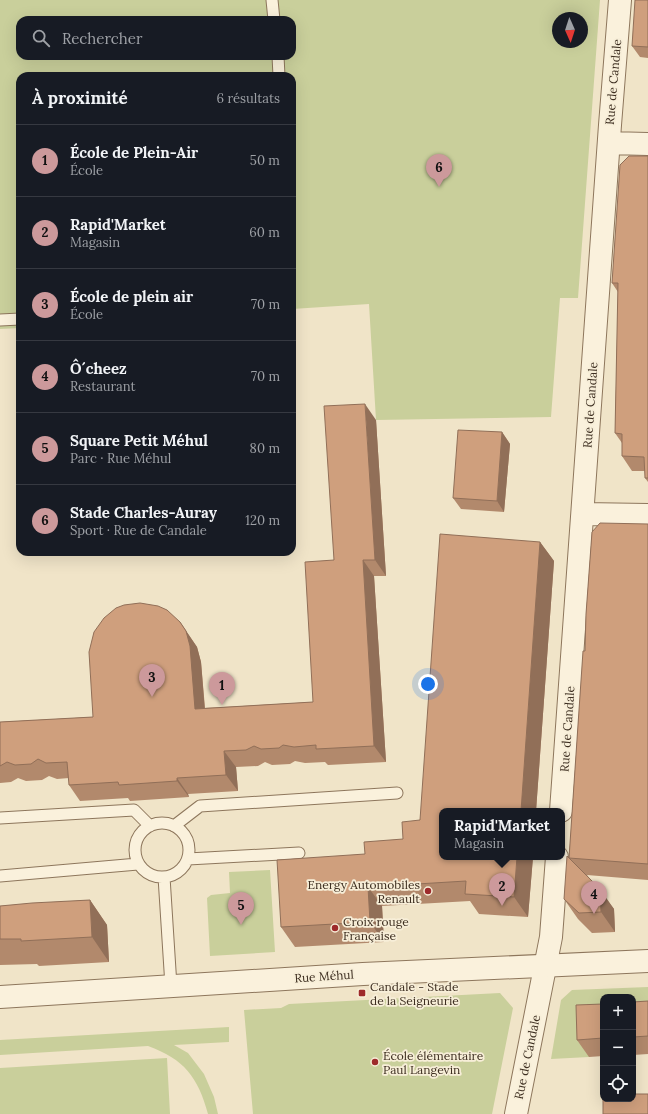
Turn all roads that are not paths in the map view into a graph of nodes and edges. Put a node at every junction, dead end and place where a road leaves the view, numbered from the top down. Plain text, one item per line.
1 (272, 0) edge
2 (620, 0) edge
3 (274, 16) edge
4 (278, 60) edge
5 (279, 72) edge
6 (609, 143) junction
7 (648, 144) edge
8 (16, 319) edge
9 (0, 320) edge
10 (583, 514) junction
11 (648, 515) edge
12 (397, 793) dead end
13 (561, 808) edge
14 (0, 818) edge
15 (150, 826) junction
16 (174, 826) junction
17 (299, 853) dead end
18 (188, 859) junction
19 (557, 860) edge
20 (138, 864) junction
21 (0, 876) edge
22 (164, 877) junction
23 (648, 961) edge
24 (546, 965) junction
25 (171, 986) junction
26 (0, 997) edge
27 (516, 1114) edge

1 - 3 lane
2 - 6 street, Rue de Candale
4 - 5 lane
6 - 7 street
6 - 10 street, Rue de Candale
8 - 9 lane
10 - 11 street
10 - 13 street, Rue de Candale
12 - 16 lane
14 - 15 lane
15 - 16 lane
15 - 20 lane
16 - 18 lane
17 - 18 lane
18 - 22 lane
19 - 24 street, Rue de Candale
20 - 21 lane
20 - 22 lane
22 - 25 lane
23 - 24 street, Rue Méhul
24 - 25 street, Rue Méhul
24 - 27 street, Rue de Candale
25 - 26 street, Rue Méhul

